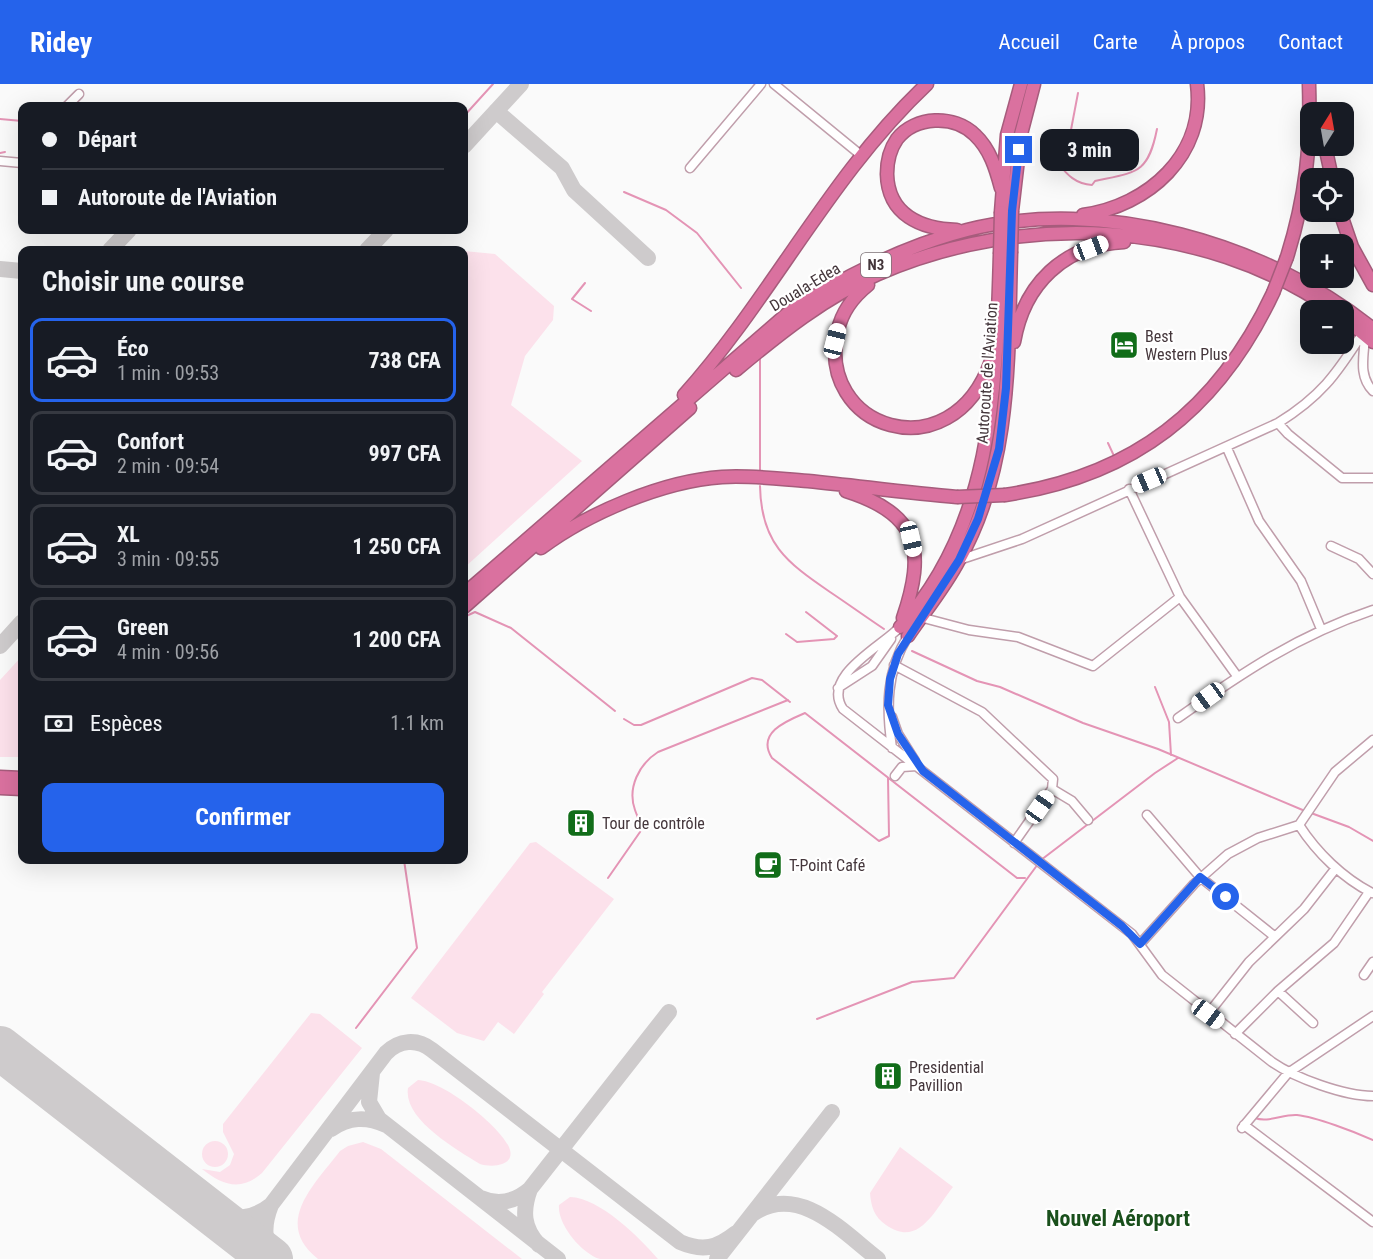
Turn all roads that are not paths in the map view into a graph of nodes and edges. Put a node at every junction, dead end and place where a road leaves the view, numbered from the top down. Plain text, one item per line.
1 (761, 84) edge
2 (774, 84) edge
3 (927, 84) edge
4 (1022, 84) edge
5 (1034, 84) edge
6 (1197, 84) edge
7 (1309, 84) edge
8 (1314, 84) edge
9 (79, 94) dead end
10 (71, 102) edge
11 (1317, 102) edge
12 (862, 156) junction
13 (0, 161) edge
14 (18, 163) edge
15 (690, 168) dead end
16 (1001, 188) junction
17 (1006, 211) junction
18 (1044, 220) junction
19 (1343, 222) edge
20 (967, 230) junction
21 (1005, 253) junction
22 (917, 258) junction
23 (1252, 268) junction
24 (1373, 285) edge
25 (1315, 300) edge
26 (1354, 325) edge
27 (1368, 335) edge
28 (998, 343) junction
29 (1006, 388) junction
30 (1373, 391) edge
31 (1278, 423) junction
32 (658, 424) junction
33 (1227, 448) junction
34 (1373, 478) edge
35 (821, 483) junction
36 (1128, 489) junction
37 (1331, 546) dead end
38 (959, 560) junction
39 (1373, 574) edge
40 (469, 595) edge
41 (1180, 597) junction
42 (1373, 610) edge
43 (916, 615) junction
44 (1321, 629) junction
45 (900, 632) junction
46 (894, 665) junction
47 (1237, 676) junction
48 (888, 705) junction
49 (1178, 718) dead end
50 (1373, 740) edge
51 (892, 748) junction
52 (920, 768) junction
53 (895, 776) dead end
54 (0, 777) edge
55 (18, 778) edge
56 (0, 788) edge
57 (18, 789) edge
58 (1052, 789) junction
59 (1147, 815) dead end
60 (1088, 820) dead end
61 (1299, 825) junction
62 (1014, 843) junction
63 (1336, 868) junction
64 (1200, 877) junction
65 (1371, 893) edge
66 (1274, 936) junction
67 (1140, 944) junction
68 (1373, 962) edge
69 (1364, 975) dead end
70 (1278, 991) junction
71 (1208, 1014) junction
72 (1373, 1016) edge
73 (1313, 1023) dead end
74 (1235, 1034) junction
75 (1288, 1073) junction
76 (1373, 1096) edge
77 (1373, 1222) edge

1 - 15 street
2 - 12 street
3 - 12 highway
4 - 16 highway, Autoroute de l'Aviation
5 - 17 highway, Autoroute de l'Aviation
6 - 18 highway
7 - 35 highway, bridge
8 - 11 highway
9 - 10 street
12 - 32 highway
13 - 14 street
16 - 17 highway, Autoroute de l'Aviation
16 - 20 highway
17 - 21 highway, Autoroute de l'Aviation, bridge
18 - 20 highway, Douala-Edea / N3
18 - 27 highway, Douala-Edea / N3
19 - 24 highway
20 - 32 highway, Douala-Edea / N3
21 - 28 highway, Autoroute de l'Aviation
21 - 29 highway, Autoroute de l'Aviation
22 - 23 highway, Douala-Edea / N3
22 - 28 highway
22 - 40 highway, Douala-Edea / N3
23 - 25 highway, Douala-Edea / N3
23 - 29 highway
26 - 27 highway
27 - 30 street
27 - 31 street
28 - 43 highway, Autoroute de l'Aviation
29 - 38 highway, Autoroute de l'Aviation
31 - 33 street
31 - 34 street
32 - 40 highway, Douala-Edea / N3
33 - 36 street
33 - 44 street
35 - 40 highway
35 - 45 highway
36 - 38 street
36 - 41 street
37 - 39 street
38 - 43 highway, Autoroute de l'Aviation
41 - 43 street
41 - 47 street
42 - 44 street
43 - 45 highway, Autoroute de l'Aviation
44 - 47 street
45 - 46 street, Autoroute de l'Aviation
45 - 51 street
46 - 48 street, Autoroute de l'Aviation
46 - 58 street
47 - 49 street
48 - 51 street, Autoroute de l'Aviation
48 - 52 street
50 - 61 street
51 - 52 street
52 - 53 street
52 - 62 street
54 - 55 highway
56 - 57 highway
58 - 60 street
58 - 62 street
59 - 64 street
61 - 63 street
61 - 64 street
62 - 67 street
63 - 65 street
63 - 66 street
64 - 66 street
64 - 67 street
65 - 70 street
66 - 71 street
67 - 71 street
68 - 69 street
70 - 73 street
70 - 74 street
71 - 74 street
72 - 75 street
74 - 75 street
75 - 76 street
75 - 77 street

